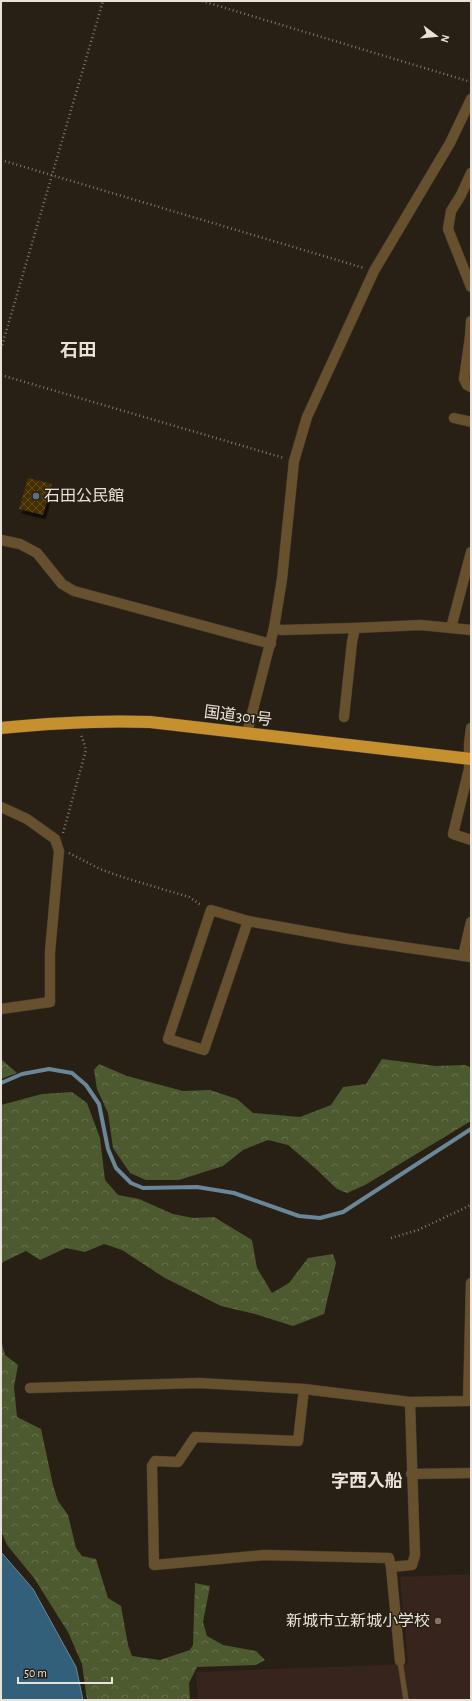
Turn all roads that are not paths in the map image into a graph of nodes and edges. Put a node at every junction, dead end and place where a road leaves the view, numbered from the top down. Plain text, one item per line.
1 (471, 99) edge
2 (471, 173) edge
3 (471, 286) edge
4 (471, 321) edge
5 (470, 337) edge
6 (471, 387) edge
7 (454, 418) dead end
8 (471, 422) edge
9 (1, 540) edge
10 (471, 552) edge
11 (274, 628) junction
12 (355, 628) junction
13 (451, 628) junction
14 (471, 630) edge
15 (271, 644) junction
16 (344, 717) dead end
17 (1, 728) edge
18 (471, 728) edge
19 (247, 733) junction
20 (470, 759) edge
21 (1, 806) edge
22 (471, 840) edge
23 (248, 921) junction
24 (471, 922) edge
25 (467, 957) edge
26 (1, 1009) edge
27 (471, 1283) edge
28 (30, 1388) dead end
29 (304, 1389) junction
30 (410, 1402) junction
31 (471, 1473) edge
32 (411, 1474) junction
33 (391, 1567) junction
34 (400, 1662) joint
35 (406, 1700) edge

1 - 11 street
2 - 3 street
4 - 5 street
5 - 6 street
7 - 8 street
9 - 15 street
10 - 13 street
11 - 12 street
11 - 15 street
12 - 13 street
12 - 16 street
13 - 14 street
15 - 19 street
17 - 19 highway, 国道301号
18 - 20 street
19 - 20 highway, 国道301号
20 - 22 street
21 - 26 street
23 - 23 street
23 - 25 street
24 - 25 street
27 - 30 street
28 - 29 street
29 - 30 street
29 - 33 street
30 - 32 street
31 - 32 street
32 - 33 street
33 - 34 street
34 - 35 lane

